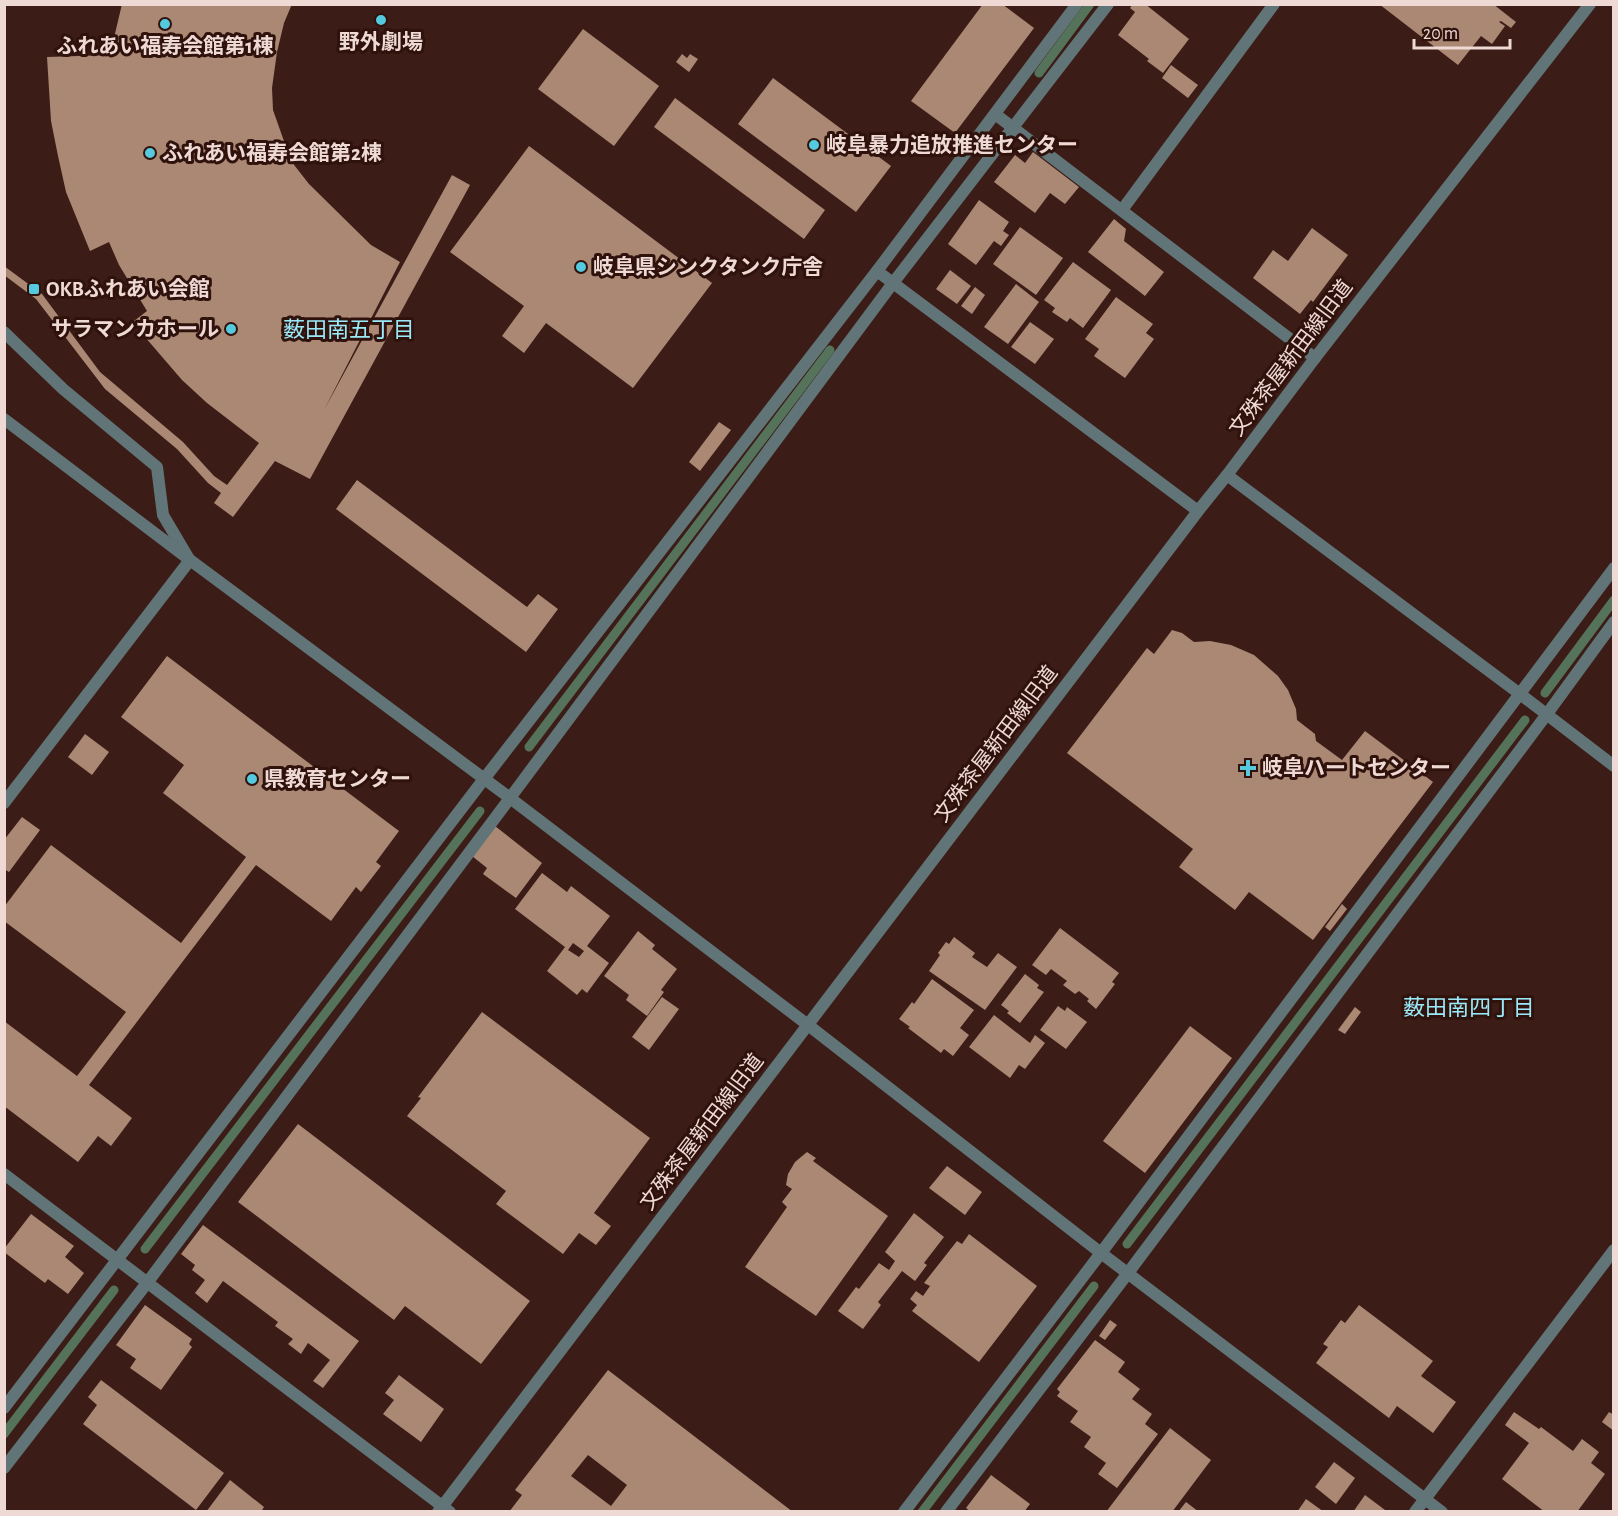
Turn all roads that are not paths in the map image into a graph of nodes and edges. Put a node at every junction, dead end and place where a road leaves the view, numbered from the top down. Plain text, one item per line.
1 (1077, 4) edge
2 (1108, 4) edge
3 (1274, 4) edge
4 (1590, 4) edge
5 (995, 114) junction
6 (1013, 128) junction
7 (1122, 210) junction
8 (877, 271) junction
9 (893, 283) junction
10 (4, 332) edge
11 (1315, 358) junction
12 (4, 419) edge
13 (1227, 474) junction
14 (1198, 511) junction
15 (190, 560) junction
16 (1614, 568) edge
17 (1614, 622) edge
18 (1520, 694) junction
19 (1547, 714) junction
20 (1614, 766) edge
21 (484, 779) junction
22 (510, 798) junction
23 (4, 803) edge
24 (808, 1025) junction
25 (4, 1174) edge
26 (1614, 1250) edge
27 (1101, 1253) junction
28 (117, 1260) junction
29 (1128, 1273) junction
30 (147, 1283) junction
31 (4, 1408) edge
32 (4, 1468) edge
33 (1425, 1499) junction
34 (444, 1510) edge
35 (904, 1512) edge
36 (946, 1512) edge
37 (1415, 1512) edge
38 (1442, 1512) edge

1 - 5 street
2 - 6 street
3 - 7 street
4 - 11 street, 文殊茶屋新田線旧道
5 - 6 street
5 - 8 street
6 - 7 street
6 - 9 street
7 - 11 street
8 - 9 street
8 - 21 street
9 - 14 street
9 - 22 street
10 - 15 street
11 - 13 street, 文殊茶屋新田線旧道
12 - 15 street
13 - 14 street, 文殊茶屋新田線旧道
13 - 18 street
14 - 24 street, 文殊茶屋新田線旧道
15 - 21 street
15 - 23 street
16 - 18 street
17 - 19 street
18 - 19 street
18 - 27 street
19 - 20 street
19 - 29 street
21 - 22 street
21 - 28 street
22 - 24 street
22 - 30 street
24 - 27 street
24 - 34 street, 文殊茶屋新田線旧道
25 - 28 street
26 - 33 street
27 - 29 street
27 - 35 street
28 - 30 street
28 - 31 street
29 - 33 street
29 - 36 street
30 - 32 street
30 - 34 street
33 - 37 street
33 - 38 street

